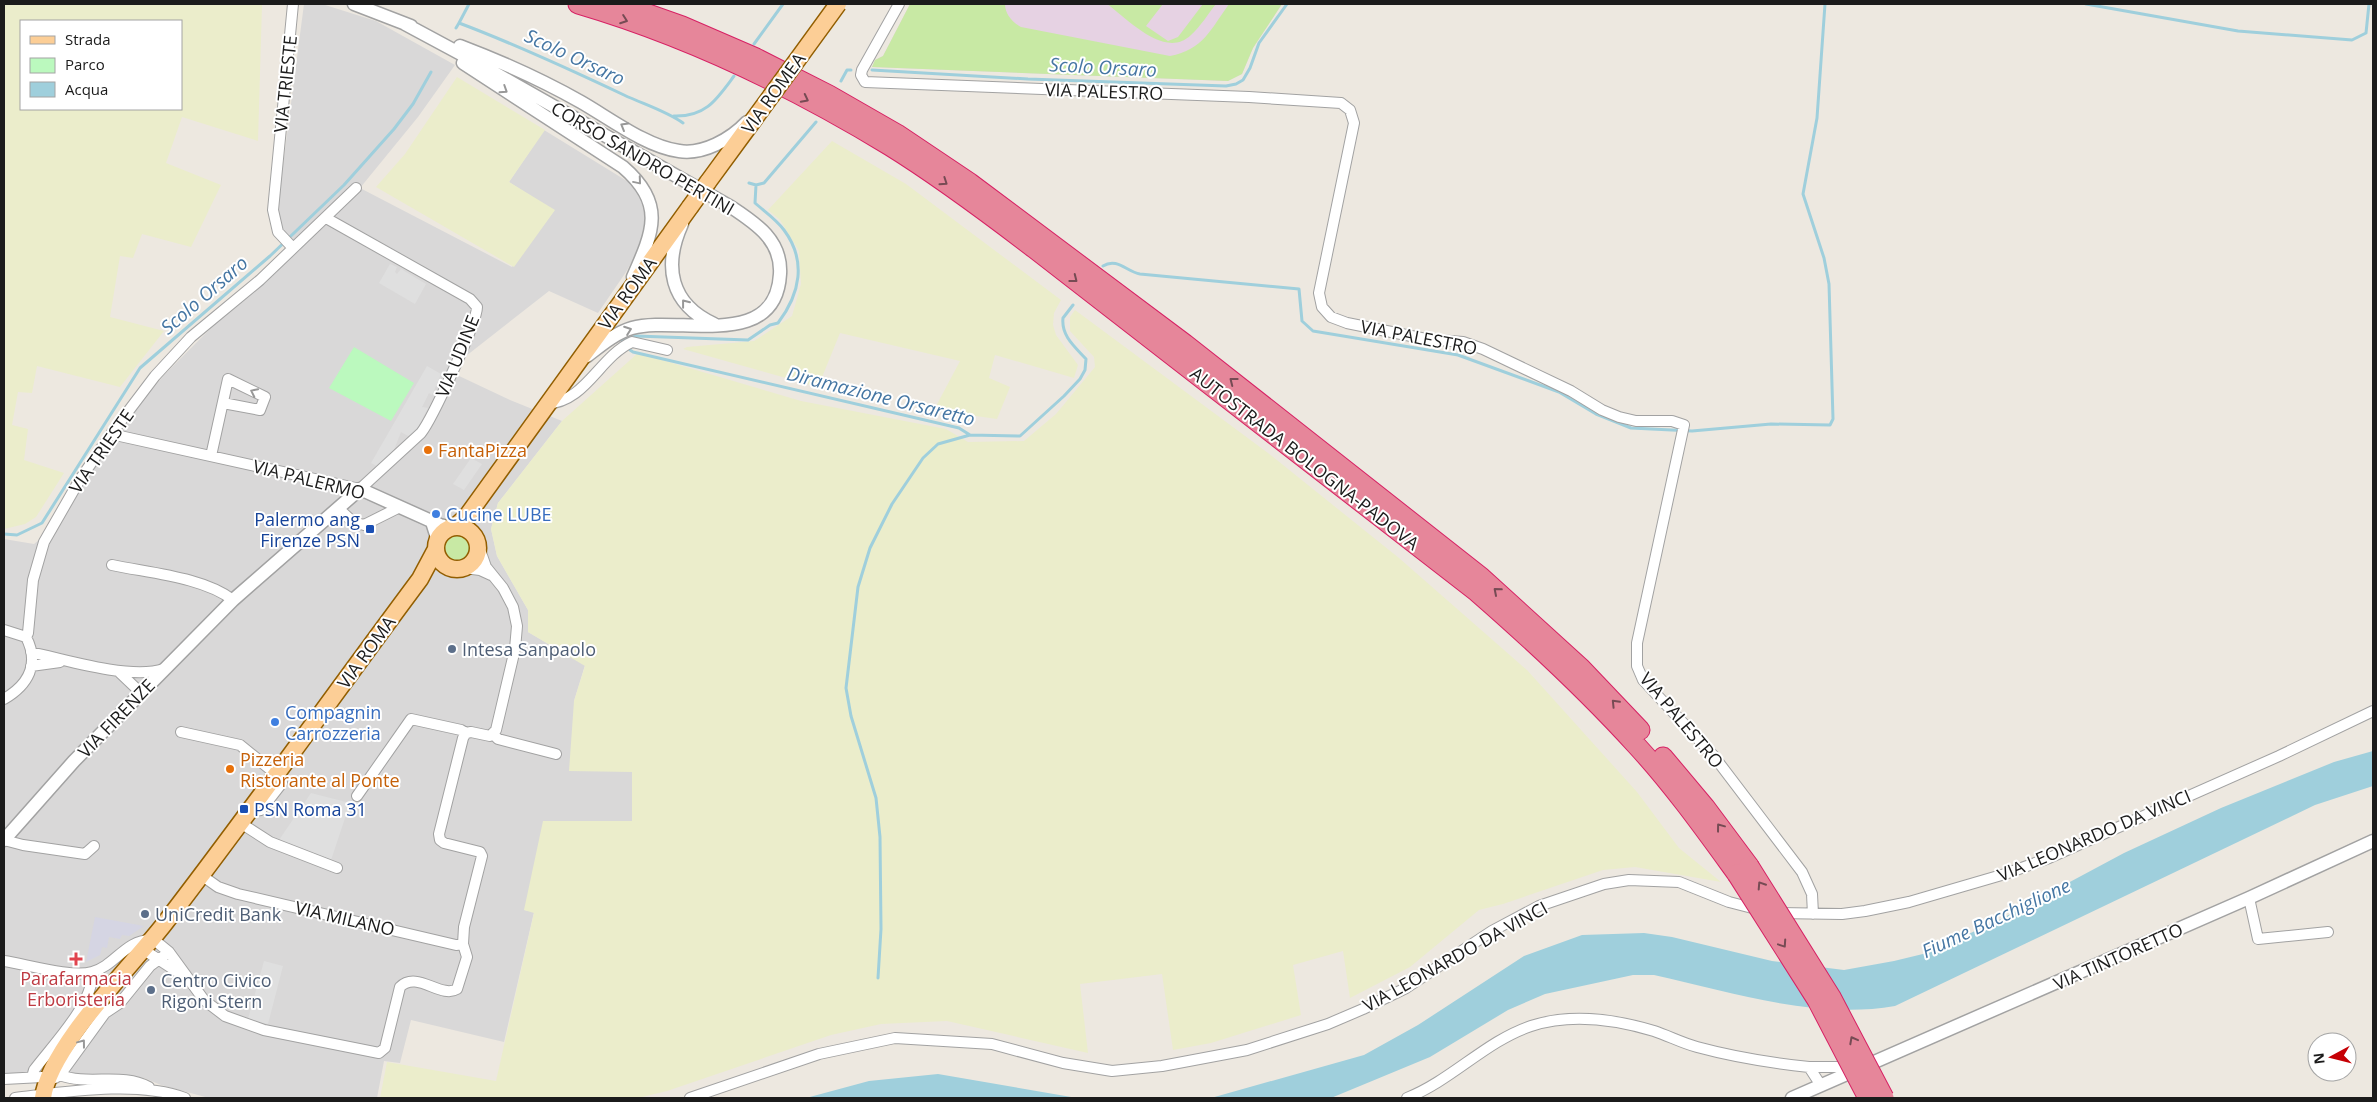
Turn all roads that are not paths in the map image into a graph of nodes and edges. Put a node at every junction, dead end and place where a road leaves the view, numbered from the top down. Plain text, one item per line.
1 (293, 4) edge
2 (354, 4) edge
3 (578, 4) edge
4 (620, 4) edge
5 (838, 4) edge
6 (899, 4) edge
7 (405, 24) junction
8 (771, 96) junction
9 (708, 182) joint
10 (356, 188) dead end
11 (690, 207) junction
12 (326, 218) junction
13 (288, 243) junction
14 (623, 298) junction
15 (724, 326) junction
16 (667, 350) dead end
17 (574, 366) junction
18 (223, 403) junction
19 (546, 404) junction
20 (111, 434) junction
21 (211, 456) junction
22 (360, 489) junction
23 (478, 500) junction
24 (400, 507) junction
25 (338, 508) junction
26 (432, 522) junction
27 (454, 528) junction
28 (477, 543) junction
29 (437, 545) junction
30 (112, 565) dead end
31 (458, 568) junction
32 (491, 576) junction
33 (420, 579) junction
34 (233, 600) junction
35 (4, 630) edge
36 (26, 637) junction
37 (31, 652) junction
38 (76, 662) junction
39 (31, 666) junction
40 (112, 668) junction
41 (164, 669) junction
42 (132, 672) junction
43 (143, 689) junction
44 (4, 699) edge
45 (2373, 710) edge
46 (181, 732) dead end
47 (466, 733) junction
48 (494, 735) junction
49 (556, 754) dead end
50 (276, 773) junction
51 (357, 796) dead end
52 (243, 817) junction
53 (4, 840) edge
54 (2373, 841) edge
55 (94, 846) dead end
56 (338, 868) dead end
57 (1743, 870) junction
58 (200, 875) junction
59 (2249, 898) junction
60 (1813, 914) junction
61 (2328, 932) dead end
62 (149, 943) junction
63 (463, 944) junction
64 (169, 952) junction
65 (160, 960) junction
66 (4, 961) edge
67 (92, 972) junction
68 (187, 979) junction
69 (1809, 1067) junction
70 (1860, 1067) junction
71 (4, 1079) edge
72 (1820, 1084) junction
73 (151, 1089) junction
74 (43, 1097) edge
75 (15, 1098) edge
76 (185, 1098) edge
77 (690, 1098) edge
78 (1407, 1098) edge
79 (1792, 1098) edge
80 (1868, 1098) edge
81 (1884, 1098) edge

1 - 13 street, VIA TRIESTE
2 - 7 street, CORSO SANDRO PERTINI
3 -> 57 highway, AUTOSTRADA BOLOGNA-PADOVA
57 -> 4 highway, AUTOSTRADA BOLOGNA-PADOVA
5 - 8 main road, VIA ROMEA, bridge
6 - 60 street, VIA PALESTRO
8 -> 7 street, CORSO SANDRO PERTINI
7 -> 14 street, CORSO SANDRO PERTINI
7 - 15 street, CORSO SANDRO PERTINI
8 - 9 main road, VIA ROMEA
9 - 11 main road, VIA ROMA, bridge
10 - 12 street, VIA TRIESTE
11 - 14 main road, VIA ROMA
15 -> 11 street, CORSO SANDRO PERTINI
12 - 13 street, VIA TRIESTE
12 - 22 street, VIA UDINE
13 - 20 street, VIA TRIESTE
14 - 17 main road, VIA ROMA
17 -> 15 street, CORSO SANDRO PERTINI
16 - 19 street, VIA ROMA
17 - 19 main road, VIA ROMA
18 -> 18 street
18 - 21 street
19 - 23 main road, VIA ROMA
20 - 21 street, VIA PALERMO
20 - 36 street, VIA TRIESTE
21 - 22 street, VIA PALERMO
22 - 24 street, VIA PALERMO
22 - 25 street, VIA FIRENZE
23 - 27 main road, VIA ROMA
23 - 28 main road, VIA ROMA
24 - 25 street
24 - 26 street, VIA PALERMO
25 - 34 street, VIA FIRENZE
26 - 27 street, VIA PALERMO
26 - 29 street
27 - 28 main road
27 - 29 main road
28 - 31 main road
28 - 32 street
29 - 31 main road
29 - 33 main road, VIA ROMA
30 - 34 street
31 - 32 street
31 - 33 main road
32 - 48 street
33 - 50 main road, VIA ROMA
34 - 41 street, VIA FIRENZE
35 - 36 street
36 - 37 street, VIA TRIESTE
37 - 38 street
37 - 39 street, VIA TRIESTE
38 - 39 street
38 - 40 street
39 - 44 street, VIA TRIESTE
40 - 42 street
40 - 43 street
41 - 42 street
41 - 43 street, VIA FIRENZE
42 - 43 street
43 - 53 street, VIA FIRENZE
45 - 60 street, VIA LEONARDO DA VINCI
46 - 50 street
47 - 48 street
47 - 51 street
47 - 63 street
48 - 49 street
50 - 52 main road, VIA ROMA
52 - 56 street
52 - 58 main road, VIA ROMA
53 - 55 street, VIA FIRENZE
54 - 59 street, VIA TINTORETTO
57 -> 80 highway, AUTOSTRADA BOLOGNA-PADOVA, bridge
81 -> 57 highway, AUTOSTRADA BOLOGNA-PADOVA, bridge
58 - 62 main road, VIA ROMA
58 - 63 street, VIA MILANO
59 - 61 street
59 - 70 street, VIA TINTORETTO
60 - 77 street, VIA LEONARDO DA VINCI
62 - 64 street
62 - 65 street
62 - 67 street
62 - 74 main road, VIA ROMA
63 - 68 street
64 - 65 street
64 - 68 street
65 - 68 street
73 -> 65 street
66 - 67 street
67 - 71 street
69 - 70 street
69 - 72 street
69 - 78 street
70 - 72 street, VIA TINTORETTO
72 - 79 street, VIA TINTORETTO
73 - 74 street
73 - 76 street
74 - 75 street

